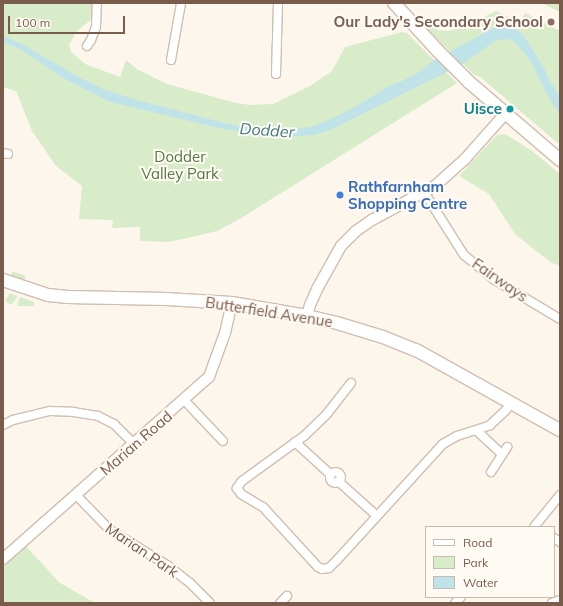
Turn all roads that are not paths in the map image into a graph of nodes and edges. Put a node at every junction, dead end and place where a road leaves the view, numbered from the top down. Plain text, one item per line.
1 (97, 3) edge
2 (182, 3) edge
3 (278, 3) edge
4 (394, 3) edge
5 (87, 46) dead end
6 (171, 60) dead end
7 (276, 74) dead end
8 (505, 114) junction
9 (560, 160) edge
10 (424, 192) junction
11 (3, 280) edge
12 (232, 303) junction
13 (307, 316) junction
14 (560, 319) edge
15 (352, 382) dead end
16 (185, 401) junction
17 (510, 401) junction
18 (3, 425) edge
19 (560, 430) edge
20 (477, 431) junction
21 (223, 441) dead end
22 (295, 442) junction
23 (134, 444) junction
24 (491, 472) dead end
25 (76, 495) junction
26 (560, 495) edge
27 (377, 516) junction
28 (536, 526) edge
29 (3, 560) edge
30 (287, 596) dead end
31 (560, 600) edge
32 (210, 603) edge
33 (280, 603) edge
34 (552, 603) edge

1 - 5 street
2 - 6 street
3 - 7 street
4 - 8 main road
8 - 9 main road
8 - 10 street
10 - 13 street
10 - 14 street, Fairways
11 - 12 main road, Butterfield Avenue
12 - 13 main road, Butterfield Avenue
12 - 16 street, Marian Road
13 - 17 main road, Butterfield Avenue
15 - 22 street
16 - 21 street
16 - 23 street, Marian Road
17 - 19 main road, Butterfield Avenue
17 - 20 street
18 - 23 street
20 - 24 street
20 - 27 street
22 - 27 street
22 - 27 street
23 - 25 street, Marian Road
25 - 29 street, Marian Road
25 - 32 street, Marian Park
26 - 28 street
30 - 33 street
31 - 34 street

